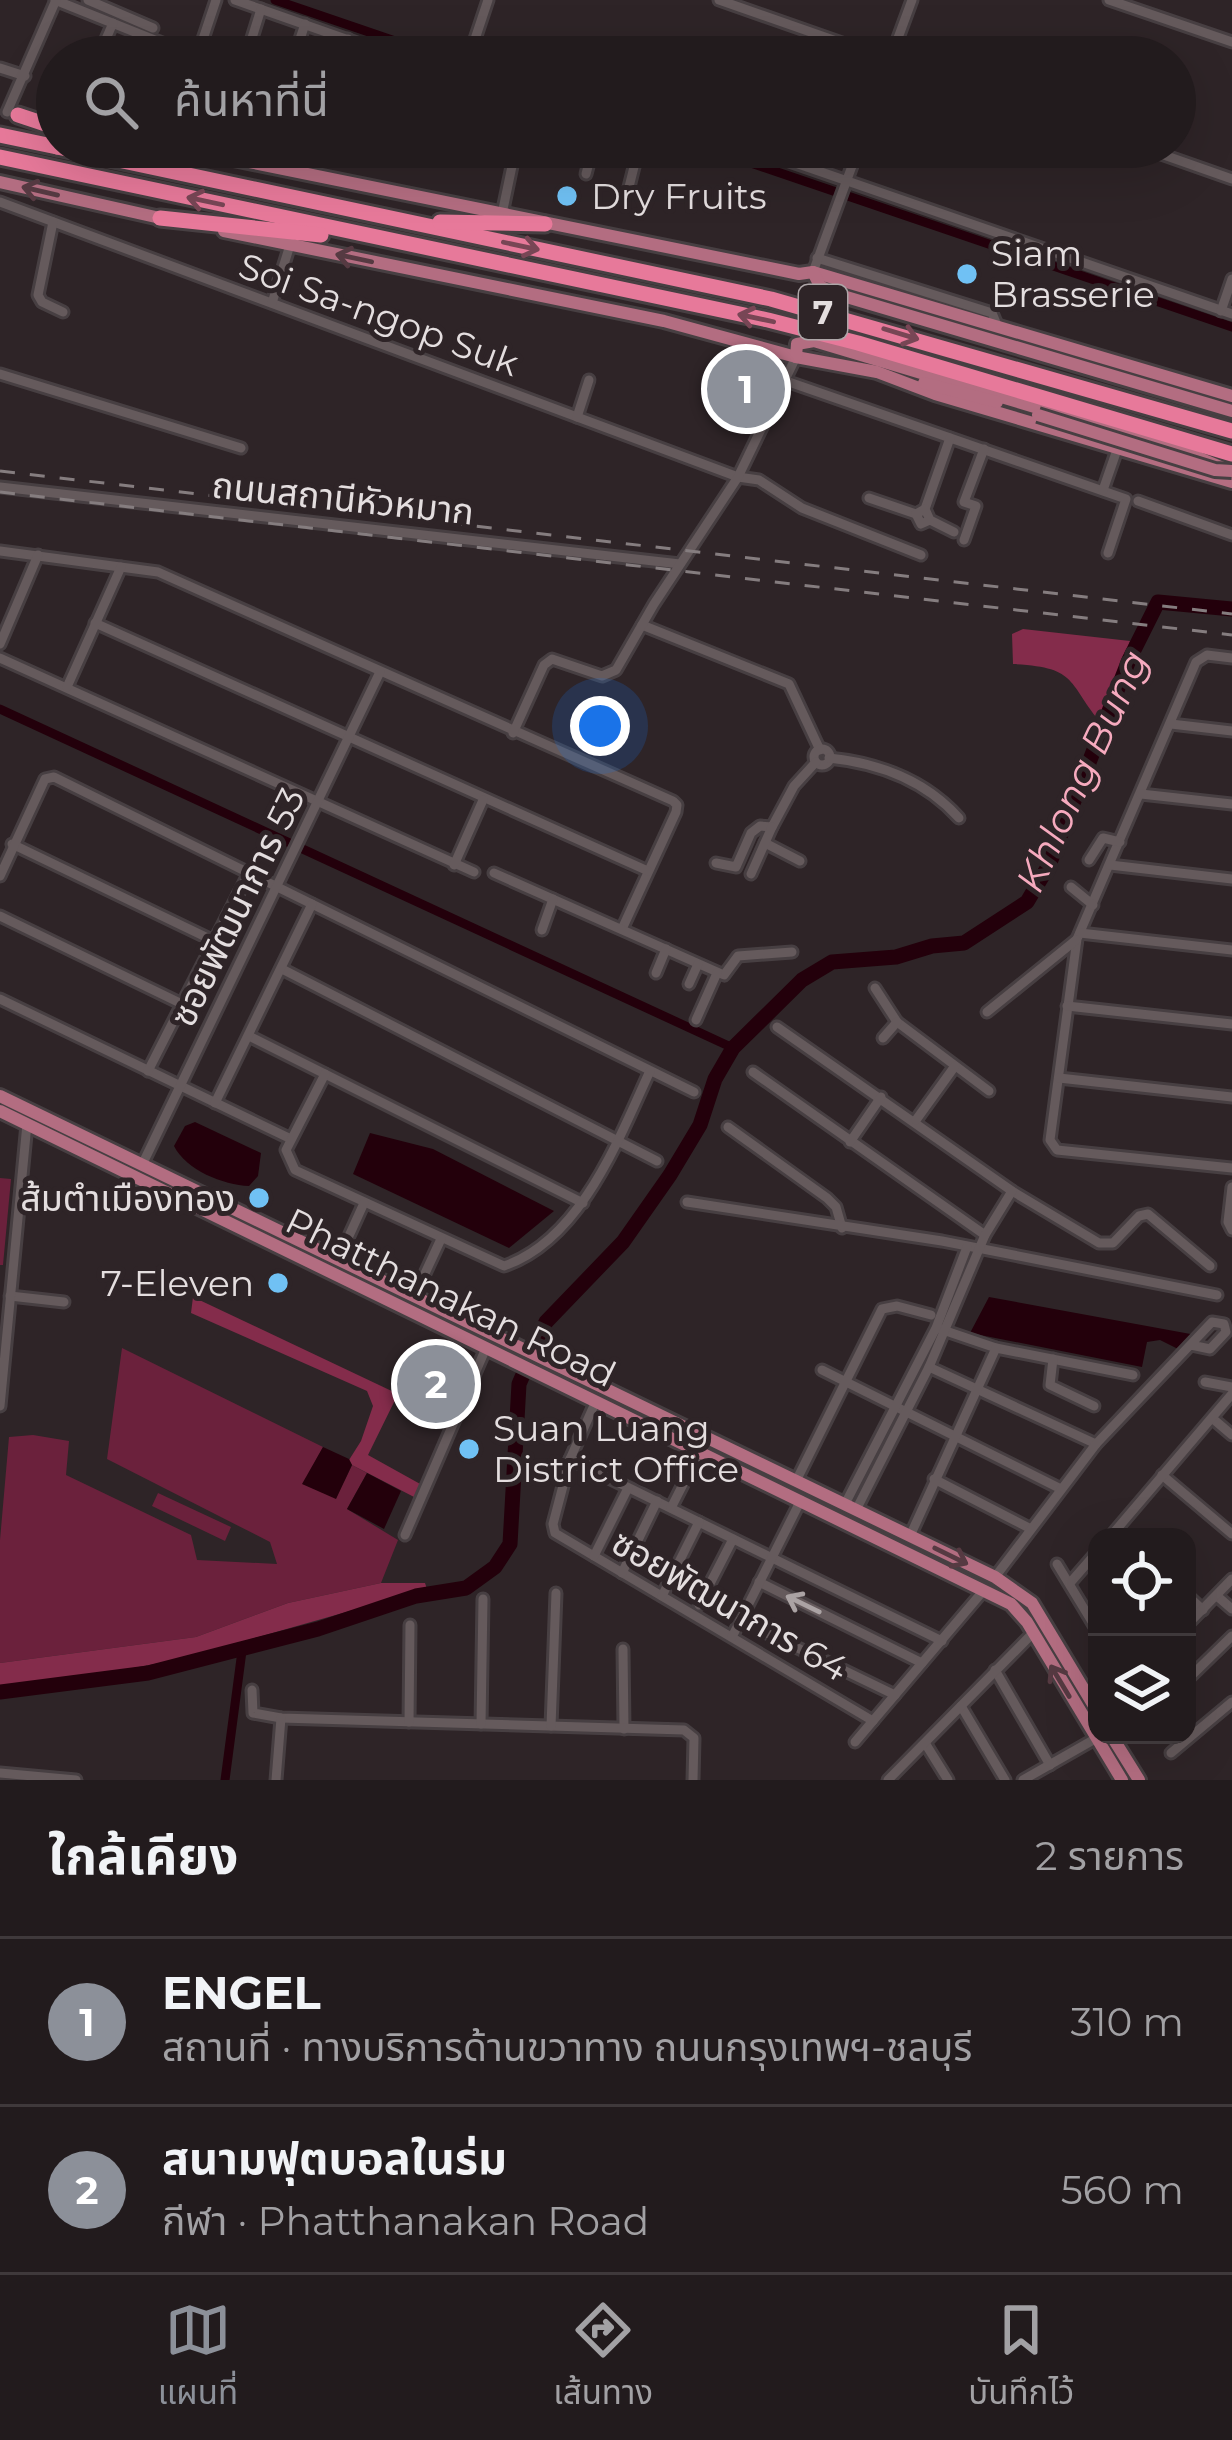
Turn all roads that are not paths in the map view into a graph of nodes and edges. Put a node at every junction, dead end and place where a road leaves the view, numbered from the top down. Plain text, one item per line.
1 (56, 0) edge
2 (88, 0) edge
3 (125, 0) edge
4 (216, 0) edge
5 (235, 0) edge
6 (488, 0) edge
7 (719, 0) edge
8 (912, 0) edge
9 (1109, 0) edge
10 (261, 9) junction
11 (116, 18) junction
12 (305, 24) junction
13 (153, 28) dead end
14 (41, 36) edge
15 (108, 36) edge
16 (147, 36) edge
17 (204, 36) edge
18 (253, 36) edge
19 (301, 36) edge
20 (339, 36) edge
21 (476, 36) edge
22 (822, 36) edge
23 (899, 36) edge
24 (1232, 42) edge
25 (36, 49) edge
26 (0, 68) edge
27 (25, 76) junction
28 (8, 113) edge
29 (0, 135) edge
30 (36, 143) edge
31 (0, 158) edge
32 (36, 166) edge
33 (1196, 166) edge
34 (47, 168) edge
35 (161, 168) edge
36 (180, 168) edge
37 (277, 168) edge
38 (512, 168) edge
39 (588, 168) edge
40 (634, 168) edge
41 (804, 168) edge
42 (852, 168) edge
43 (586, 174) dead end
44 (211, 178) junction
45 (1232, 179) edge
46 (0, 182) edge
47 (846, 184) junction
48 (628, 191) dead end
49 (0, 202) edge
50 (502, 214) junction
51 (160, 218) junction
52 (53, 222) junction
53 (407, 222) junction
54 (545, 224) junction
55 (402, 244) junction
56 (290, 245) junction
57 (815, 265) junction
58 (828, 276) junction
59 (1232, 279) edge
60 (833, 292) junction
61 (272, 303) junction
62 (899, 304) junction
63 (934, 307) junction
64 (63, 313) dead end
65 (1227, 313) edge
66 (997, 326) junction
67 (796, 357) junction
68 (877, 372) junction
69 (0, 374) edge
70 (589, 380) dead end
71 (786, 381) junction
72 (1232, 396) edge
73 (1232, 410) edge
74 (578, 417) junction
75 (898, 420) junction
76 (1232, 431) edge
77 (893, 436) dead end
78 (950, 438) junction
79 (1118, 447) junction
80 (242, 448) dead end
81 (984, 449) junction
82 (1232, 454) edge
83 (1232, 472) edge
84 (738, 477) junction
85 (1232, 482) edge
86 (0, 487) edge
87 (1103, 490) junction
88 (869, 498) dead end
89 (1138, 501) dead end
90 (924, 514) junction
91 (954, 532) dead end
92 (1232, 535) edge
93 (964, 541) dead end
94 (0, 551) edge
95 (1108, 553) dead end
96 (38, 555) junction
97 (920, 555) dead end
98 (680, 564) junction
99 (121, 567) junction
100 (95, 622) junction
101 (642, 625) junction
102 (0, 644) edge
103 (0, 658) edge
104 (1232, 658) edge
105 (380, 672) junction
106 (68, 687) junction
107 (1171, 724) junction
108 (1232, 731) edge
109 (513, 734) junction
110 (347, 737) junction
111 (825, 754) junction
112 (1141, 794) junction
113 (484, 800) junction
114 (318, 804) junction
115 (1232, 804) edge
116 (959, 818) dead end
117 (772, 827) junction
118 (1120, 842) junction
119 (12, 844) junction
120 (765, 844) junction
121 (1089, 860) dead end
122 (800, 861) dead end
123 (716, 862) dead end
124 (454, 865) junction
125 (1110, 865) junction
126 (648, 871) junction
127 (474, 872) dead end
128 (249, 873) junction
129 (494, 873) dead end
130 (751, 874) dead end
131 (0, 876) edge
132 (1232, 879) edge
133 (278, 887) junction
134 (1071, 887) dead end
135 (553, 899) junction
136 (313, 904) junction
137 (1093, 904) junction
138 (0, 916) edge
139 (622, 929) junction
140 (542, 930) dead end
141 (1079, 936) junction
142 (212, 940) junction
143 (666, 949) junction
144 (1232, 950) edge
145 (792, 952) dead end
146 (698, 964) junction
147 (282, 969) junction
148 (656, 973) dead end
149 (717, 973) junction
150 (688, 984) dead end
151 (874, 988) dead end
152 (0, 999) edge
153 (181, 1003) junction
154 (1067, 1006) junction
155 (987, 1012) dead end
156 (696, 1020) dead end
157 (897, 1022) junction
158 (1232, 1024) edge
159 (778, 1027) dead end
160 (249, 1036) junction
161 (883, 1039) dead end
162 (955, 1066) junction
163 (148, 1070) junction
164 (650, 1071) junction
165 (752, 1072) dead end
166 (325, 1074) junction
167 (1059, 1078) junction
168 (181, 1086) junction
169 (988, 1091) dead end
170 (694, 1092) dead end
171 (0, 1096) edge
172 (881, 1097) junction
173 (1232, 1097) edge
174 (215, 1103) junction
175 (0, 1111) edge
176 (31, 1118) junction
177 (916, 1120) junction
178 (728, 1127) dead end
179 (291, 1138) junction
180 (617, 1141) junction
181 (850, 1142) junction
182 (657, 1161) dead end
183 (142, 1165) junction
184 (1232, 1168) edge
185 (141, 1180) junction
186 (1232, 1187) edge
187 (1012, 1191) junction
188 (688, 1202) dead end
189 (364, 1203) junction
190 (583, 1203) junction
191 (842, 1228) junction
192 (1232, 1230) edge
193 (985, 1235) junction
194 (441, 1239) junction
195 (942, 1241) junction
196 (973, 1247) junction
197 (338, 1260) junction
198 (1210, 1266) dead end
199 (6, 1274) edge
200 (954, 1276) junction
201 (374, 1285) junction
202 (1217, 1295) dead end
203 (10, 1296) junction
204 (414, 1297) junction
205 (64, 1302) dead end
206 (932, 1315) dead end
207 (940, 1329) junction
208 (1191, 1345) dead end
209 (486, 1348) junction
210 (996, 1348) junction
211 (516, 1354) junction
212 (1053, 1359) junction
213 (929, 1367) junction
214 (822, 1370) dead end
215 (1133, 1375) dead end
216 (1205, 1382) dead end
217 (845, 1383) junction
218 (976, 1389) junction
219 (1232, 1391) edge
220 (596, 1401) junction
221 (0, 1406) edge
222 (895, 1406) junction
223 (1094, 1406) dead end
224 (908, 1413) junction
225 (1212, 1418) junction
226 (955, 1435) junction
227 (1232, 1435) edge
228 (1096, 1444) junction
229 (700, 1451) junction
230 (570, 1459) junction
231 (1162, 1475) junction
232 (934, 1479) junction
233 (628, 1488) junction
234 (802, 1489) junction
235 (1061, 1489) junction
236 (656, 1501) junction
237 (850, 1507) junction
238 (671, 1508) junction
239 (699, 1522) junction
240 (1031, 1528) junction
241 (1118, 1528) edge
242 (405, 1534) dead end
243 (1232, 1534) edge
244 (910, 1536) junction
245 (733, 1539) junction
246 (594, 1556) junction
247 (772, 1558) junction
248 (1057, 1564) dead end
249 (1088, 1566) edge
250 (622, 1573) junction
251 (995, 1577) junction
252 (1232, 1579) edge
253 (759, 1582) junction
254 (1073, 1588) junction
255 (984, 1590) junction
256 (556, 1593) dead end
257 (1217, 1596) junction
258 (662, 1597) junction
259 (483, 1599) dead end
260 (1088, 1602) edge
261 (1196, 1603) edge
262 (699, 1605) dead end
263 (1232, 1609) edge
264 (1203, 1610) junction
265 (1088, 1614) edge
266 (1196, 1616) edge
267 (740, 1620) junction
268 (410, 1625) dead end
269 (1033, 1633) junction
270 (1232, 1636) edge
271 (732, 1637) junction
272 (942, 1641) junction
273 (623, 1649) dead end
274 (922, 1663) junction
275 (995, 1670) junction
276 (1196, 1671) edge
277 (252, 1690) dead end
278 (895, 1695) junction
279 (1088, 1696) edge
280 (1232, 1702) edge
281 (961, 1706) junction
282 (1088, 1714) edge
283 (281, 1718) junction
284 (873, 1720) junction
285 (409, 1722) junction
286 (481, 1724) junction
287 (550, 1726) junction
288 (624, 1729) junction
289 (855, 1742) dead end
290 (925, 1743) junction
291 (1088, 1744) edge
292 (1106, 1744) edge
293 (1109, 1744) edge
294 (1171, 1753) dead end
295 (1050, 1765) junction
296 (0, 1773) edge
297 (890, 1778) edge
298 (76, 1780) edge
299 (276, 1780) edge
300 (693, 1780) edge
301 (948, 1780) edge
302 (1005, 1780) edge
303 (1023, 1780) edge
304 (1122, 1780) edge
305 (1138, 1780) edge

1 - 11 street
1 - 14 street
2 - 11 street
3 - 11 street
4 - 17 street
5 - 10 street
6 - 21 street
7 - 22 street
8 - 23 street
9 - 24 street
10 - 12 street
10 - 18 street
11 - 13 street
11 - 15 street
11 - 16 street
12 - 19 street
12 - 20 street
25 - 27 street
26 - 27 street
27 - 28 street
29 - 30 highway, 7
32 -> 31 highway, 7
33 - 45 street
55 -> 34 highway, 7
35 - 44 highway, 7
36 - 44 highway
37 - 50 main road
38 - 50 street
39 - 43 street
40 - 48 street
41 - 47 street
42 - 47 street
44 - 53 highway, 7
51 -> 46 main road
47 - 57 street
47 - 65 street
49 - 52 street, Soi Sa-ngop Suk
50 - 54 main road
51 - 55 highway
51 - 56 main road
52 - 61 street, Soi Sa-ngop Suk
52 - 64 street
53 - 54 highway
53 -> 76 highway, 7
54 - 57 main road
82 -> 55 highway, 7
56 - 61 street
67 -> 56 main road
57 - 58 main road
57 - 60 main road
57 - 66 street
58 - 60 main road
58 - 62 main road
59 - 65 street
60 - 62 main road
61 - 74 street, Soi Sa-ngop Suk
62 - 63 main road
62 - 73 main road
63 - 66 main road
63 - 73 main road
66 - 72 main road
67 - 68 main road
67 - 71 street
67 - 83 main road
68 - 79 main road
68 - 83 main road, bridge
69 - 80 street
70 - 74 street
71 - 75 street
71 - 84 street
74 - 84 street, Soi Sa-ngop Suk
75 - 77 street
75 - 78 street
78 - 81 street
78 - 90 street
79 - 85 main road
79 - 87 street
81 - 87 street
81 - 93 street
84 - 97 street, Soi Sa-ngop Suk
84 - 98 street
86 - 98 street, ถนนสถานีหัวหมาก
87 - 95 street
88 - 90 street
89 - 92 street
90 - 91 street
94 - 96 street
96 - 99 street
96 - 102 street
98 - 101 street
99 - 100 street
99 - 105 street
100 - 106 street
100 - 110 street
101 - 109 street
101 - 111 street
103 - 106 street
104 - 107 street
105 - 109 street
105 - 110 street, ซอยพัฒนาการ 53
106 - 114 street
107 - 108 street
107 - 112 street
109 - 126 street
110 - 113 street
110 - 114 street, ซอยพัฒนาการ 53
111 - 116 street
111 - 117 street
112 - 115 street
112 - 118 street
113 - 124 street
113 - 126 street
114 - 124 street
114 - 133 street, ซอยพัฒนาการ 53
117 - 120 street
117 - 123 street
118 - 121 street
118 - 125 street
119 - 128 street
119 - 131 street
119 - 142 street
120 - 122 street
120 - 130 street
124 - 127 street
125 - 132 street
125 - 137 street
126 - 139 street
128 - 133 street
128 - 142 street
129 - 135 street
133 - 136 street
133 - 168 street, ซอยพัฒนาการ 53
134 - 137 street
135 - 139 street
135 - 140 street
136 - 147 street
136 - 164 street
137 - 141 street
138 - 153 street
139 - 143 street
141 - 144 street
141 - 154 street
141 - 155 street
142 - 153 street
143 - 146 street
143 - 148 street
145 - 149 street
146 - 149 street
146 - 150 street
147 - 160 street
147 - 180 street
149 - 156 street
151 - 157 street
152 - 163 street
153 - 163 street
154 - 158 street
154 - 167 street
157 - 161 street
157 - 162 street
159 - 172 street
160 - 166 street
160 - 174 street
162 - 169 street
162 - 177 street
163 - 168 street
164 - 170 street
164 - 180 street
165 - 181 street
166 - 179 street
166 - 190 street
167 - 173 street
167 - 184 street
168 - 174 street
168 - 183 street, ซอยพัฒนาการ 53
171 - 176 main road, Phatthanakan Road
172 - 177 street
172 - 181 street
174 - 179 street
175 - 176 main road, Phatthanakan Road
176 - 183 main road, Phatthanakan Road
176 - 185 main road, Phatthanakan Road
176 - 199 street
177 - 187 street
178 - 191 street
179 - 189 street
180 - 182 street
180 - 190 street
181 - 193 street
183 - 185 main road
183 - 197 main road, Phatthanakan Road
185 - 201 main road, Phatthanakan Road
186 - 192 street
187 - 193 street
187 - 198 street
188 - 191 street
189 - 194 street
189 - 197 street
190 - 194 street
191 - 195 street
193 - 196 street
194 - 204 street
195 - 196 street
195 - 200 street
196 - 200 street
196 - 202 street
196 - 207 street
197 - 201 main road, Phatthanakan Road
199 - 203 street
200 - 207 street
201 - 204 main road, Phatthanakan Road
201 - 209 main road, Phatthanakan Road
203 - 205 street
203 - 221 street
204 - 211 main road, Phatthanakan Road
206 - 217 street
207 - 210 street
207 - 213 street
207 - 222 street
208 - 228 street
209 - 211 main road, Phatthanakan Road
209 - 242 street
210 - 212 street
210 - 218 street
211 - 220 main road, Phatthanakan Road
211 - 234 main road, Phatthanakan Road
212 - 215 street
212 - 223 street
213 - 218 street
213 - 224 street
214 - 217 street
216 - 219 street
217 - 222 street
217 - 234 street
218 - 226 street
218 - 228 street
219 - 225 street
220 - 229 main road, Phatthanakan Road
220 - 230 street, ซอยพัฒนาการ 64
222 - 224 street
222 - 237 street
224 - 226 street
224 - 237 street
225 - 227 street
225 - 231 street
226 - 232 street
226 - 235 street
228 - 235 street
229 - 234 main road, Phatthanakan Road
229 - 238 street
230 - 233 street
230 - 246 street, ซอยพัฒนาการ 64
231 - 241 street
231 - 243 street
232 - 240 street
232 - 244 street
233 - 236 street
233 - 246 street
234 - 237 main road, Phatthanakan Road
234 - 247 street
234 - 255 main road, Phatthanakan Road
235 - 240 street
236 - 238 street
236 - 250 street
237 - 244 main road, Phatthanakan Road
238 - 239 street
239 - 245 street
239 - 258 street
240 - 251 street
244 -> 251 main road, Phatthanakan Road
245 - 247 street
245 - 262 street
246 - 250 street, ซอยพัฒนาการ 64
247 - 253 street
247 - 272 street
248 - 254 street
249 - 254 street
250 - 258 street, ซอยพัฒนาการ 64
251 - 279 main road, Phatthanakan Road
252 - 257 street
253 - 267 street
274 -> 253 street
254 - 260 street
254 - 265 street
255 - 269 main road, Phatthanakan Road
255 - 272 street
256 - 287 street
257 - 263 street
257 - 264 street
258 - 271 street, ซอยพัฒนาการ 64
259 - 286 street
261 - 264 street
264 - 266 street
267 - 271 street
267 - 278 street
268 - 285 street
269 - 275 street
282 -> 269 main road, Phatthanakan Road
270 - 276 street
271 - 284 street, ซอยพัฒนาการ 64
272 - 274 street
273 - 288 street
274 - 278 street
275 - 281 street
275 - 295 street
277 - 283 street
278 - 284 street
280 - 294 street
281 - 290 street
281 - 302 street
283 - 285 street
283 - 299 street
284 - 289 street
285 - 286 street
286 - 287 street
287 - 288 street
288 - 300 street
290 - 297 street
290 - 301 street
291 - 295 street
292 - 304 main road, Phatthanakan Road
293 - 305 main road, Phatthanakan Road
295 - 303 street
296 - 298 street

